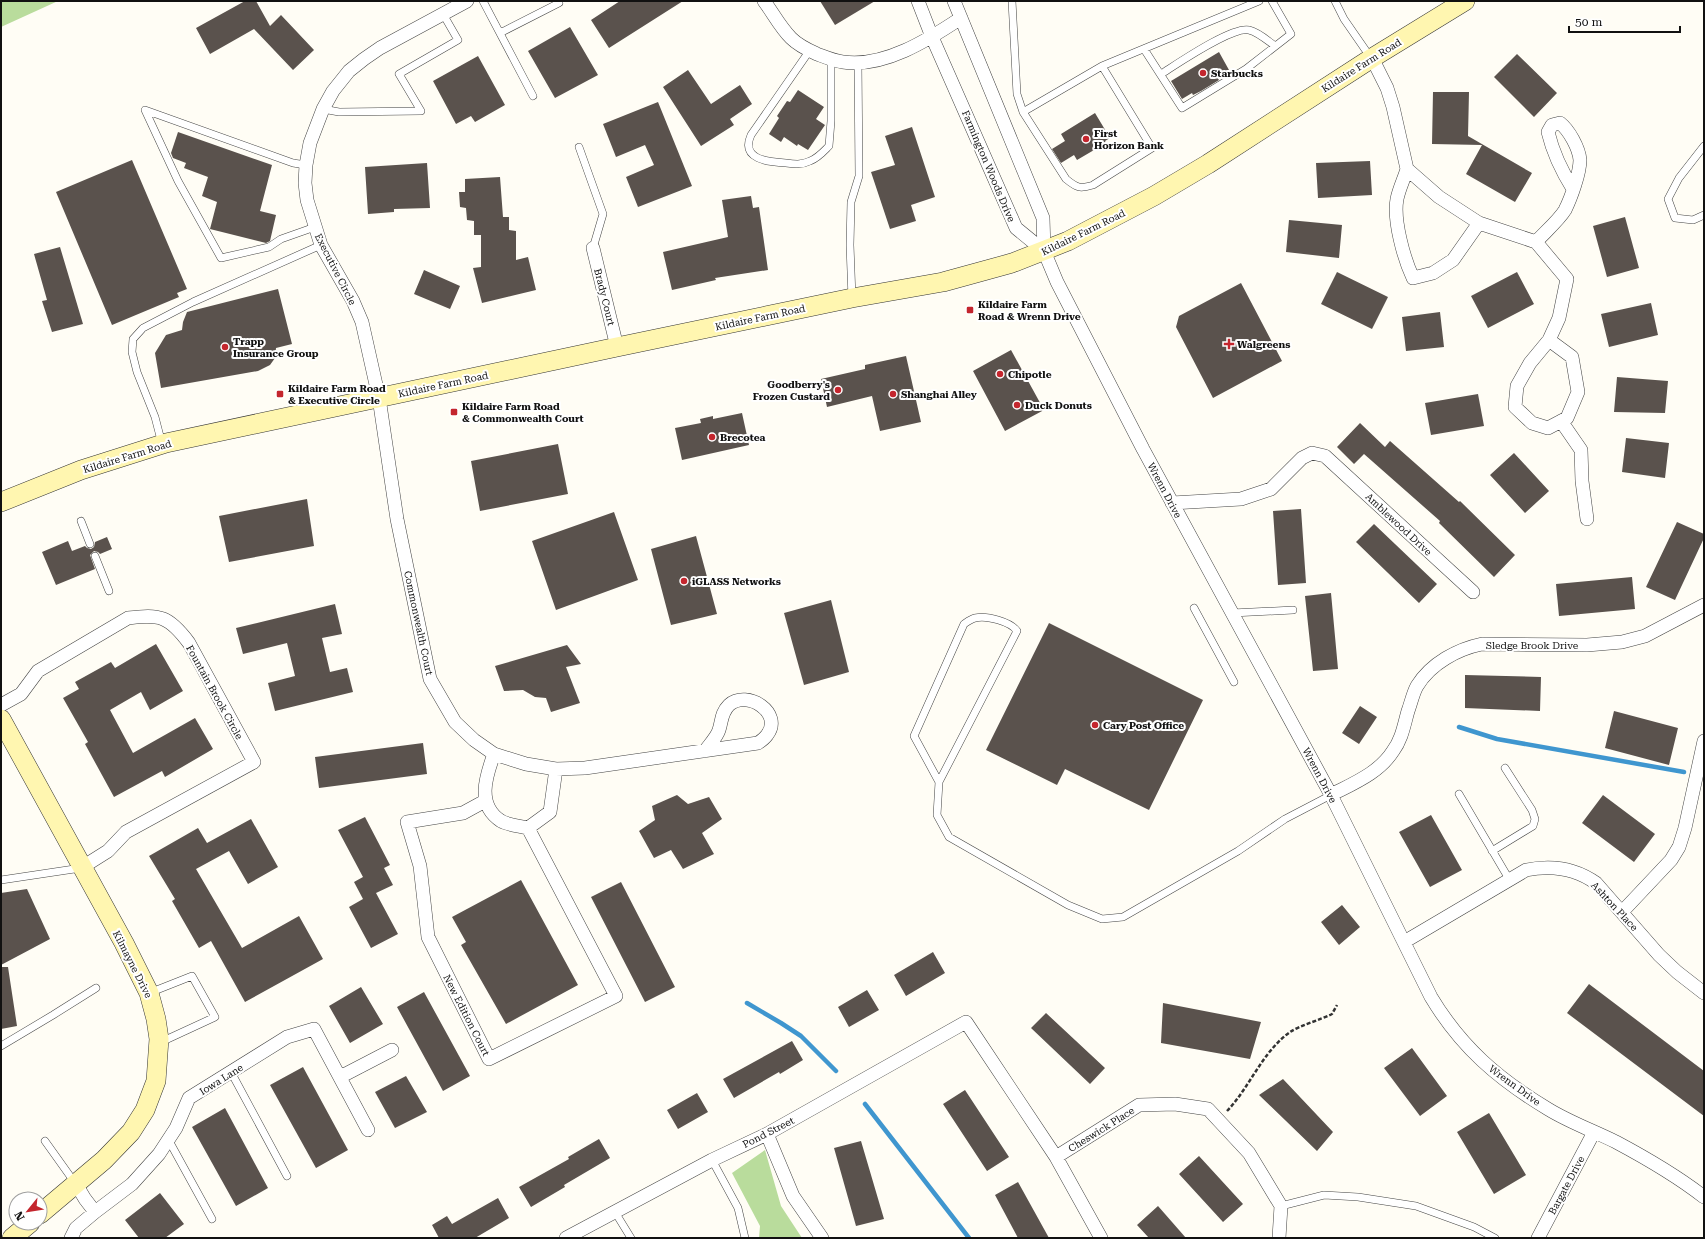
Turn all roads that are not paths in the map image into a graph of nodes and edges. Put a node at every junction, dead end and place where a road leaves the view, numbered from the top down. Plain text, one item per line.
1 (467, 1) edge
2 (483, 1) edge
3 (764, 1) edge
4 (918, 1) edge
5 (954, 1) edge
6 (1012, 1) edge
7 (1259, 1) edge
8 (1272, 1) edge
9 (1335, 1) edge
10 (1465, 1) edge
11 (559, 3) dead end
12 (447, 8) edge
13 (961, 18) junction
14 (500, 33) junction
15 (932, 37) junction
16 (1275, 46) junction
17 (1144, 49) junction
18 (810, 50) junction
19 (1372, 58) junction
20 (831, 60) junction
21 (858, 63) junction
22 (1102, 66) junction
23 (1161, 74) junction
24 (533, 96) dead end
25 (323, 109) junction
26 (1023, 112) junction
27 (1704, 146) edge
28 (579, 147) dead end
29 (306, 165) junction
30 (1407, 169) junction
31 (1573, 189) dead end
32 (1704, 215) edge
33 (1479, 223) junction
34 (315, 228) junction
35 (1536, 242) junction
36 (321, 245) junction
37 (593, 248) joint
38 (1044, 251) junction
39 (852, 298) junction
40 (1549, 340) junction
41 (617, 347) junction
42 (379, 398) junction
43 (1561, 421) junction
44 (162, 444) junction
45 (1, 502) edge
46 (1172, 503) junction
47 (1587, 519) dead end
48 (81, 521) dead end
49 (90, 544) dead end
50 (95, 556) dead end
51 (109, 591) dead end
52 (1473, 592) dead end
53 (1704, 605) edge
54 (1194, 608) dead end
55 (1293, 610) dead end
56 (1232, 613) junction
57 (1234, 682) dead end
58 (1, 705) edge
59 (1, 719) edge
60 (1704, 741) edge
61 (705, 751) junction
62 (494, 754) junction
63 (1505, 768) dead end
64 (556, 769) junction
65 (939, 782) junction
66 (1459, 794) dead end
67 (1331, 795) junction
68 (485, 801) junction
69 (528, 828) junction
70 (1492, 851) junction
71 (81, 868) junction
72 (1509, 879) junction
73 (1, 880) edge
74 (1622, 912) junction
75 (1404, 942) junction
76 (96, 988) dead end
77 (149, 993) junction
78 (1704, 993) edge
79 (159, 1043) junction
80 (1, 1046) edge
81 (392, 1050) dead end
82 (231, 1072) junction
83 (340, 1077) junction
84 (368, 1130) dead end
85 (1594, 1132) junction
86 (767, 1134) junction
87 (168, 1139) junction
88 (45, 1141) dead end
89 (1056, 1157) junction
90 (712, 1160) junction
91 (287, 1176) dead end
92 (76, 1184) junction
93 (1704, 1197) edge
94 (1280, 1206) junction
95 (48, 1207) edge
96 (95, 1212) junction
97 (615, 1212) junction
98 (212, 1219) dead end
99 (20, 1231) edge
100 (12, 1238) edge
101 (71, 1238) edge
102 (566, 1238) edge
103 (631, 1238) edge
104 (745, 1238) edge
105 (822, 1238) edge
106 (1101, 1238) edge
107 (1279, 1238) edge
108 (1495, 1238) edge
109 (1538, 1238) edge

1 - 12 street, Executive Circle
2 - 14 lane
3 - 18 street
4 - 15 street, Farmington Woods Drive
5 - 13 street
6 - 26 lane
7 - 17 lane
8 - 16 lane
9 - 19 lane
10 - 19 main road, Kildaire Farm Road
11 - 14 lane
12 - 25 street, Executive Circle
12 - 25 lane
13 - 15 street
13 - 38 street
14 - 24 lane
15 - 21 street
15 - 38 street, Farmington Woods Drive
16 - 23 lane
16 - 23 lane
17 - 22 lane
17 - 23 lane
18 - 20 street
18 - 20 lane
19 - 30 street
19 - 38 main road, Kildaire Farm Road
20 - 21 street
21 - 39 lane
22 - 26 lane
22 - 26 lane
25 - 29 street, Executive Circle
27 - 32 lane
28 - 37 lane
29 - 34 street, Executive Circle
29 - 34 lane
30 - 33 street
30 - 33 street
31 - 35 street
33 - 35 street
34 - 36 street, Executive Circle
35 - 40 street
36 - 42 street, Executive Circle
36 - 44 lane
37 - 41 street, Brady Court
38 - 39 main road, Kildaire Farm Road
38 - 46 street, Wrenn Drive
39 - 41 main road, Kildaire Farm Road
40 - 43 street
40 - 43 street
41 - 42 main road, Kildaire Farm Road
42 - 44 main road, Kildaire Farm Road
42 - 62 street, Commonwealth Court
43 - 47 street
44 - 45 main road, Kildaire Farm Road
46 - 52 street, Amblewood Drive
46 - 56 street, Wrenn Drive
48 - 49 lane
50 - 51 lane
53 - 67 street, Sledge Brook Drive
54 - 57 lane
55 - 56 lane
56 - 67 street, Wrenn Drive
58 - 71 street, Fountain Brook Circle
59 - 71 main road, Kilmayne Drive
60 - 74 street
61 - 61 street, Commonwealth Court
61 - 64 street, Commonwealth Court
62 - 64 street, Commonwealth Court
62 - 68 street
63 - 70 lane
64 - 69 street
65 - 65 lane
65 - 67 lane
66 - 70 lane
67 - 75 street, Wrenn Drive
68 - 69 street
68 - 69 street, New Edition Court
70 - 72 lane
71 - 73 lane
71 - 77 main road, Kilmayne Drive
72 - 74 street, Ashton Place
72 - 75 street, Ashton Place
74 - 78 street, Ashton Place
75 - 85 street, Wrenn Drive
76 - 80 lane
77 - 79 main road, Kilmayne Drive
77 - 79 lane
79 - 92 main road, Kilmayne Drive
81 - 83 street
82 - 83 street, Iowa Lane
82 - 87 street, Iowa Lane
82 - 91 lane
83 - 84 street, Iowa Lane
85 - 93 street, Wrenn Drive
85 - 109 street, Bargate Drive
86 - 89 street, Pond Street
86 - 90 street, Pond Street
86 - 105 street
87 - 96 street, Iowa Lane
87 - 98 lane
88 - 92 lane
89 - 94 street, Cheswick Place
89 - 106 street
90 - 97 street, Pond Street
90 - 104 lane
92 - 95 main road, Kilmayne Drive
92 - 96 street
94 - 107 street
94 - 108 lane
96 - 101 street, Iowa Lane
97 - 102 street, Pond Street
97 - 103 lane
99 - 100 main road

